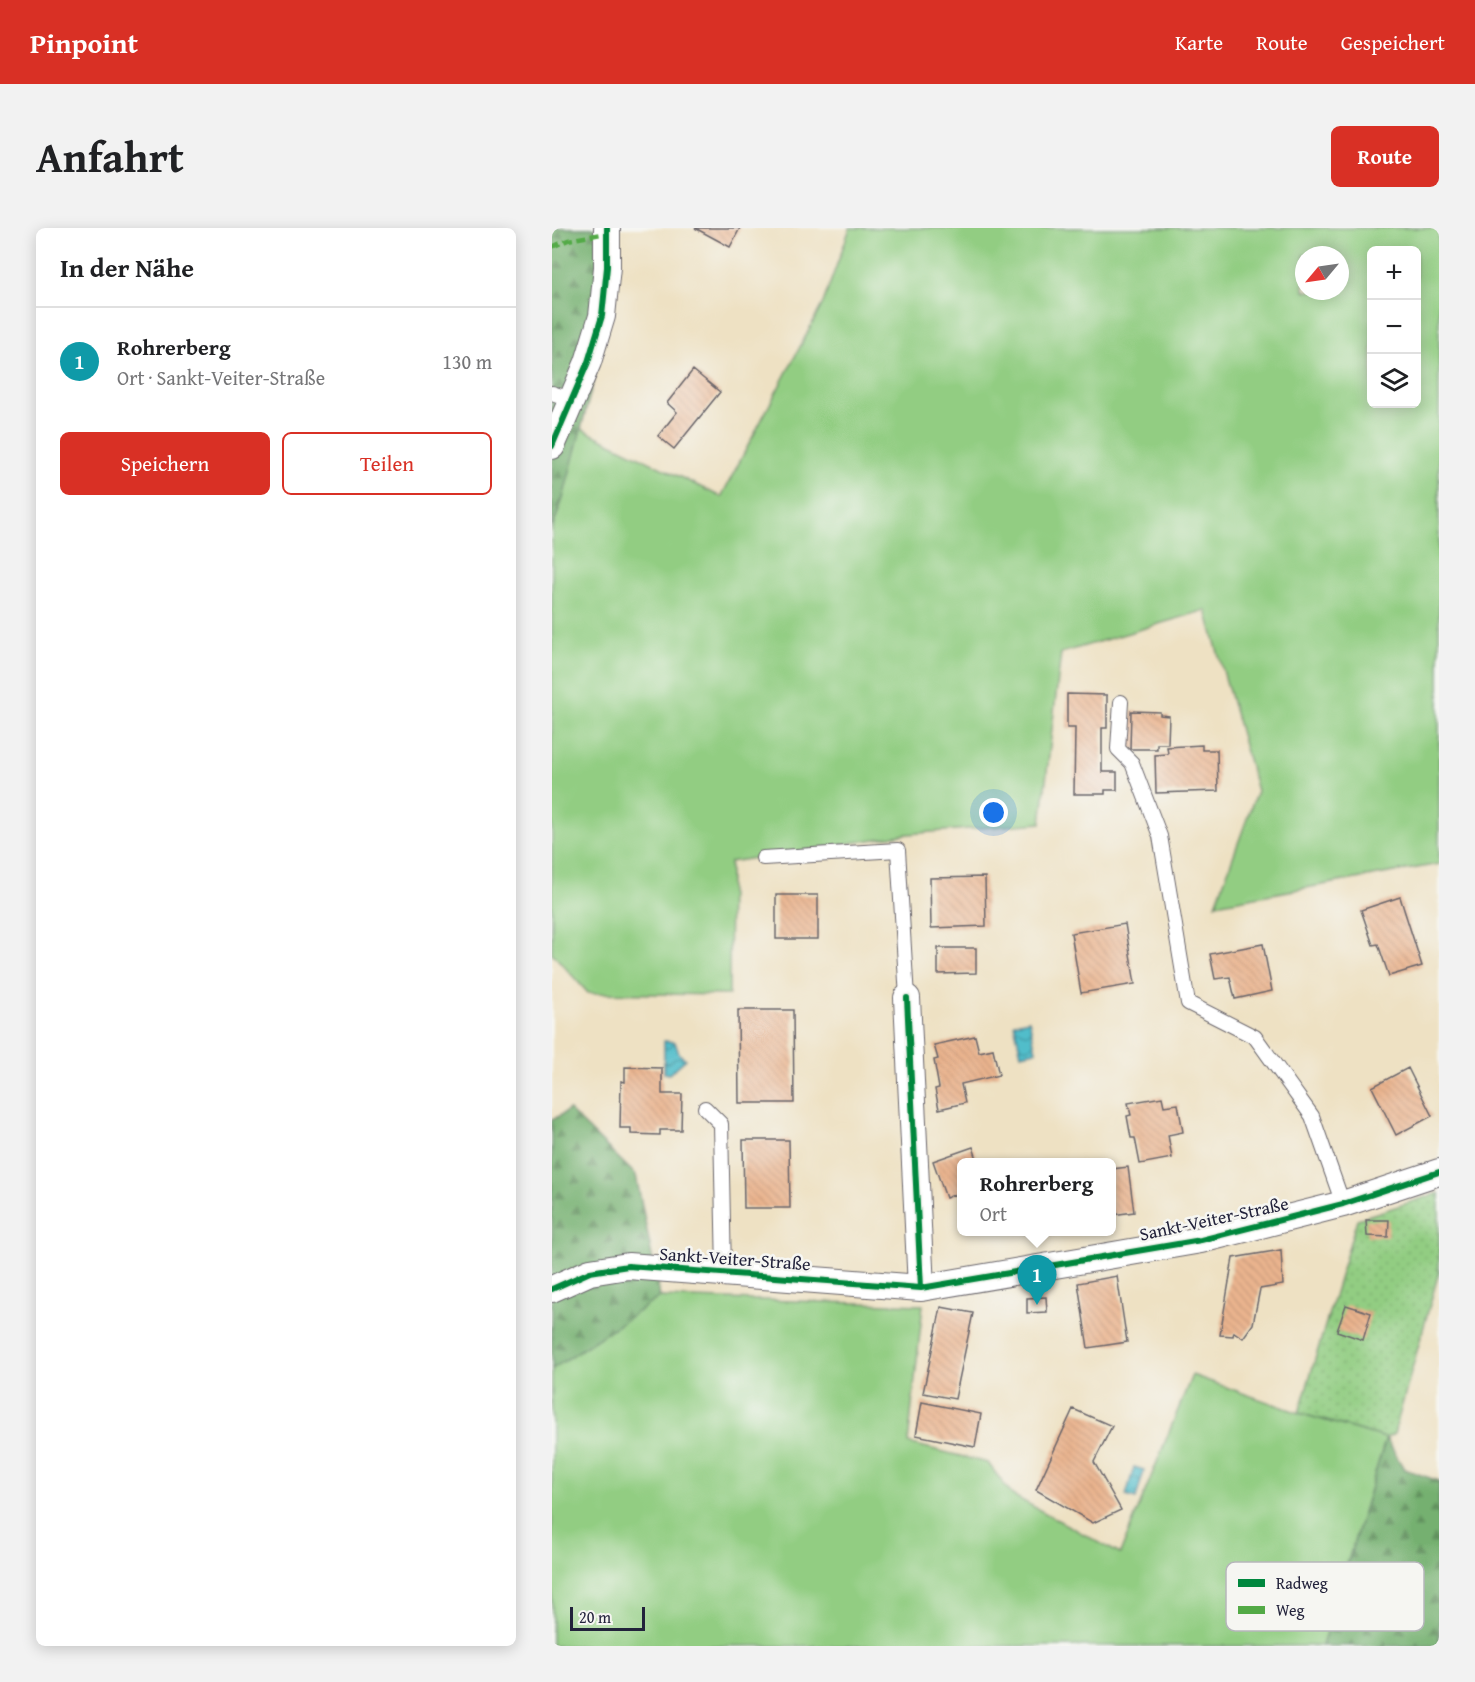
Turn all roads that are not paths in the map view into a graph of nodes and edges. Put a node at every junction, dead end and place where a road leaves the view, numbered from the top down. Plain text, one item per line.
1 (607, 228) edge
2 (562, 397) edge
3 (552, 447) edge
4 (1121, 702) dead end
5 (763, 858) dead end
6 (907, 998) joint
7 (705, 1108) dead end
8 (1439, 1173) edge
9 (1343, 1204) junction
10 (724, 1273) junction
11 (921, 1288) junction
12 (552, 1290) edge

1 - 2 street
2 - 3 street
4 - 9 lane
5 - 6 lane
6 - 11 street
7 - 10 lane
8 - 9 street, Sankt-Veiter-Straße
9 - 11 street, Sankt-Veiter-Straße
10 - 11 street, Sankt-Veiter-Straße
10 - 12 street, Sankt-Veiter-Straße

